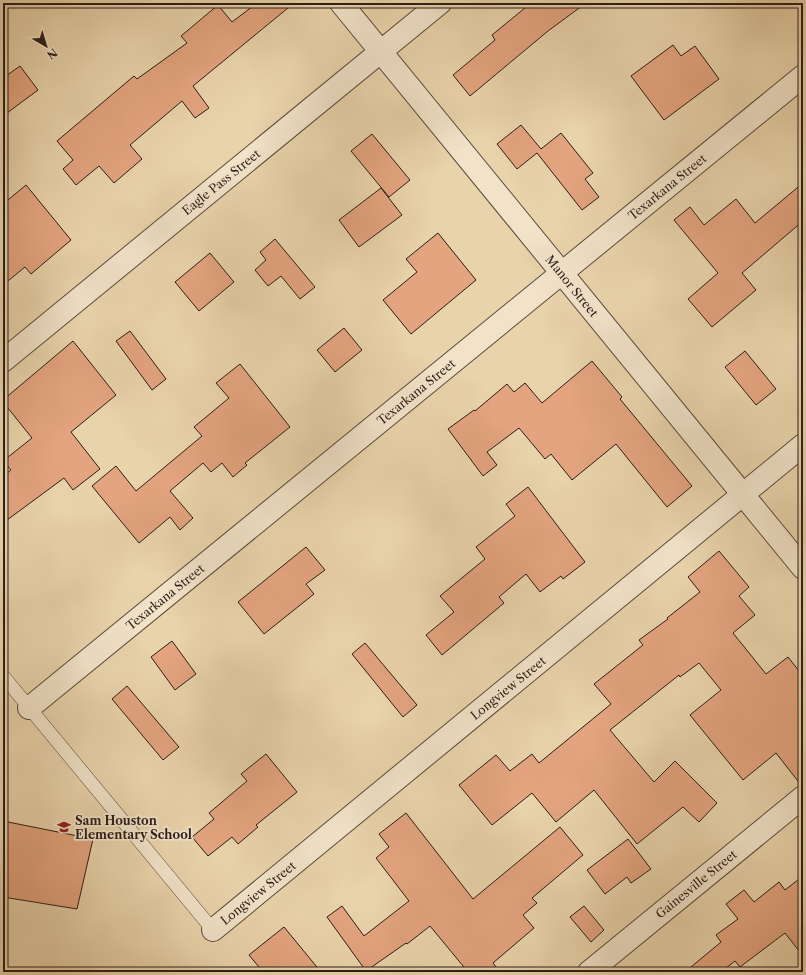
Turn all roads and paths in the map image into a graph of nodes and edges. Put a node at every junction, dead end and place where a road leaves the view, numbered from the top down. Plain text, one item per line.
1 (341, 3) edge
2 (440, 3) edge
3 (380, 52) junction
4 (803, 76) edge
5 (562, 273) junction
6 (3, 360) edge
7 (803, 445) edge
8 (743, 494) junction
9 (803, 568) edge
10 (3, 676) edge
11 (29, 708) junction
12 (803, 797) edge
13 (213, 930) joint
14 (589, 972) edge

1 - 3 street, Manor Street
2 - 3 street, Eagle Pass Street
3 - 5 street, Manor Street
3 - 6 street, Eagle Pass Street
4 - 5 street, Texarkana Street
5 - 8 street, Manor Street
5 - 11 street, Texarkana Street
7 - 8 street, Longview Street
8 - 9 street, Manor Street
8 - 13 street, Longview Street
10 - 11 lane
11 - 13 lane
12 - 14 street, Gainesville Street

